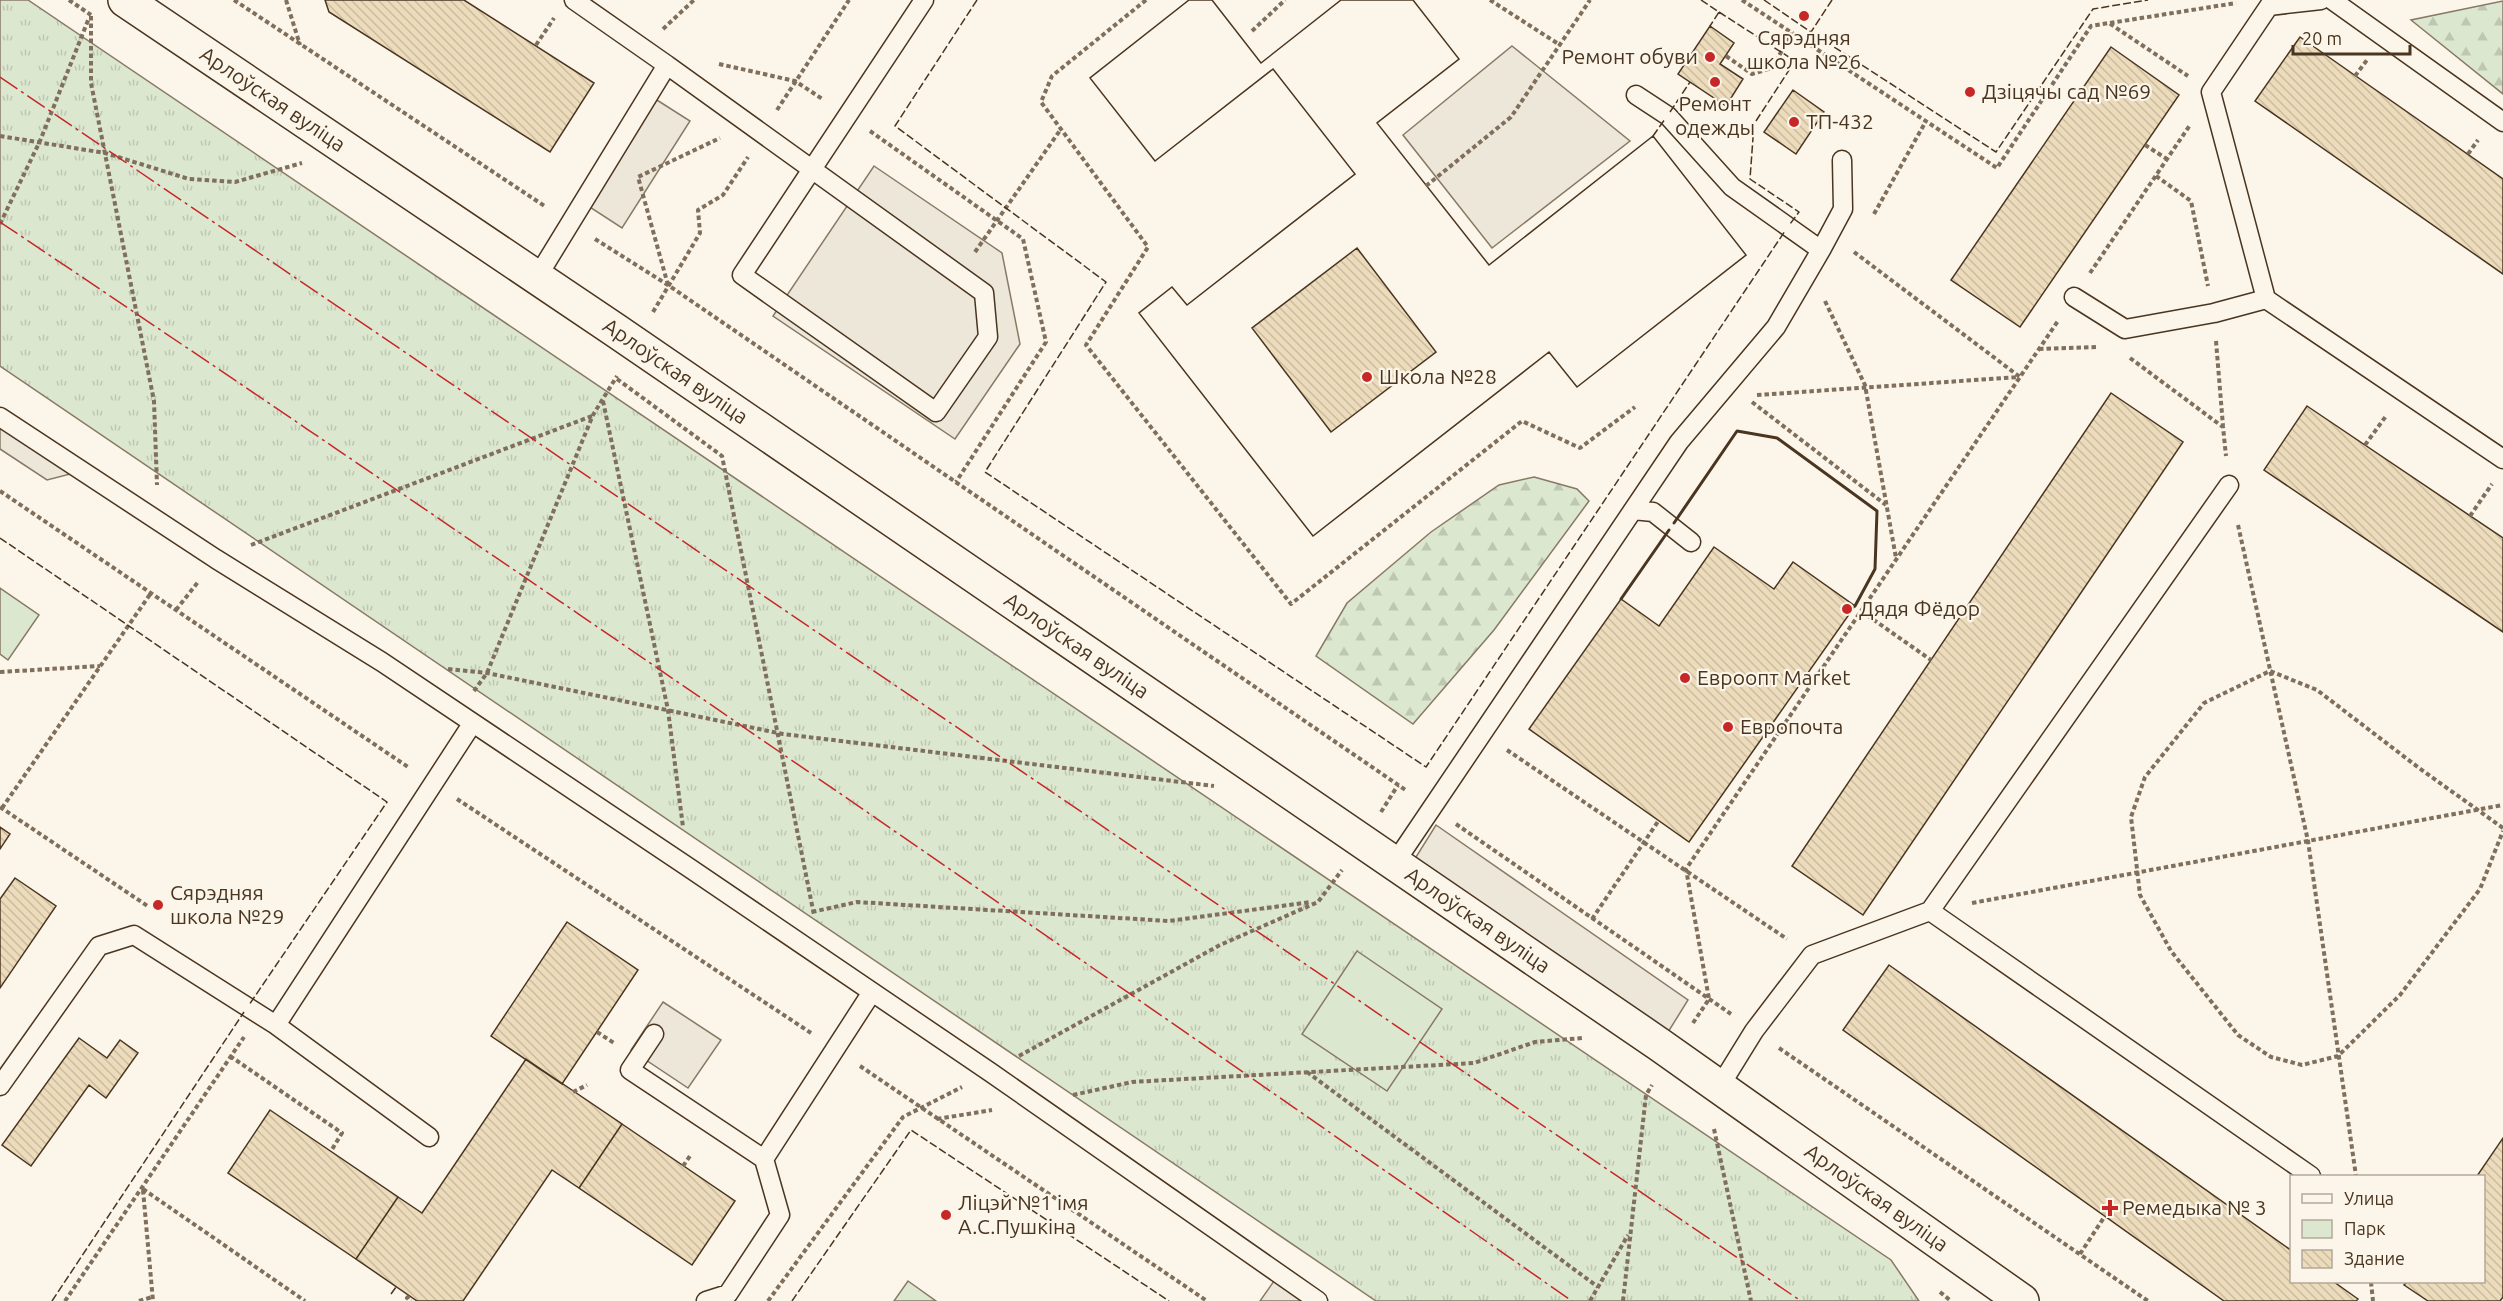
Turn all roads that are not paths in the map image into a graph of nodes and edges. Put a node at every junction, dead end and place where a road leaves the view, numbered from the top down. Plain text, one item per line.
1 (574, 0) edge
2 (924, 0) edge
3 (2322, 0) edge
4 (2332, 0) edge
5 (110, 4) edge
6 (667, 65) junction
7 (1636, 95) dead end
8 (2503, 122) edge
9 (1842, 160) dead end
10 (811, 171) junction
11 (1821, 250) junction
12 (536, 279) junction
13 (2074, 297) road end
14 (2265, 299) junction
15 (0, 417) edge
16 (2503, 459) edge
17 (2229, 485) road end
18 (1633, 510) junction
19 (1691, 542) dead end
20 (465, 719) junction
21 (1394, 864) junction
22 (1930, 911) junction
23 (872, 992) junction
24 (276, 1025) junction
25 (654, 1034) dead end
26 (0, 1086) edge
27 (1720, 1086) junction
28 (429, 1137) dead end
29 (764, 1159) junction
30 (2310, 1175) edge
31 (706, 1301) edge
32 (1318, 1301) edge
33 (2022, 1301) edge

1 - 6 lane
2 - 10 lane
3 - 14 lane
4 - 8 lane
5 - 12 street, Арлоўская вуліца
6 - 10 lane
6 - 12 lane
7 - 11 lane
9 - 11 lane
10 - 10 lane
11 - 18 lane
12 - 21 street, Арлоўская вуліца
13 - 14 lane
14 - 16 lane
15 - 20 lane
17 - 22 lane
18 - 19 lane
18 - 21 lane
20 - 23 lane
20 - 24 lane
21 - 27 street, Арлоўская вуліца
22 - 27 lane
22 - 30 lane
23 - 29 lane
23 - 32 lane
24 - 26 lane
24 - 28 lane
25 - 29 lane
27 - 33 street, Арлоўская вуліца
29 - 31 lane

